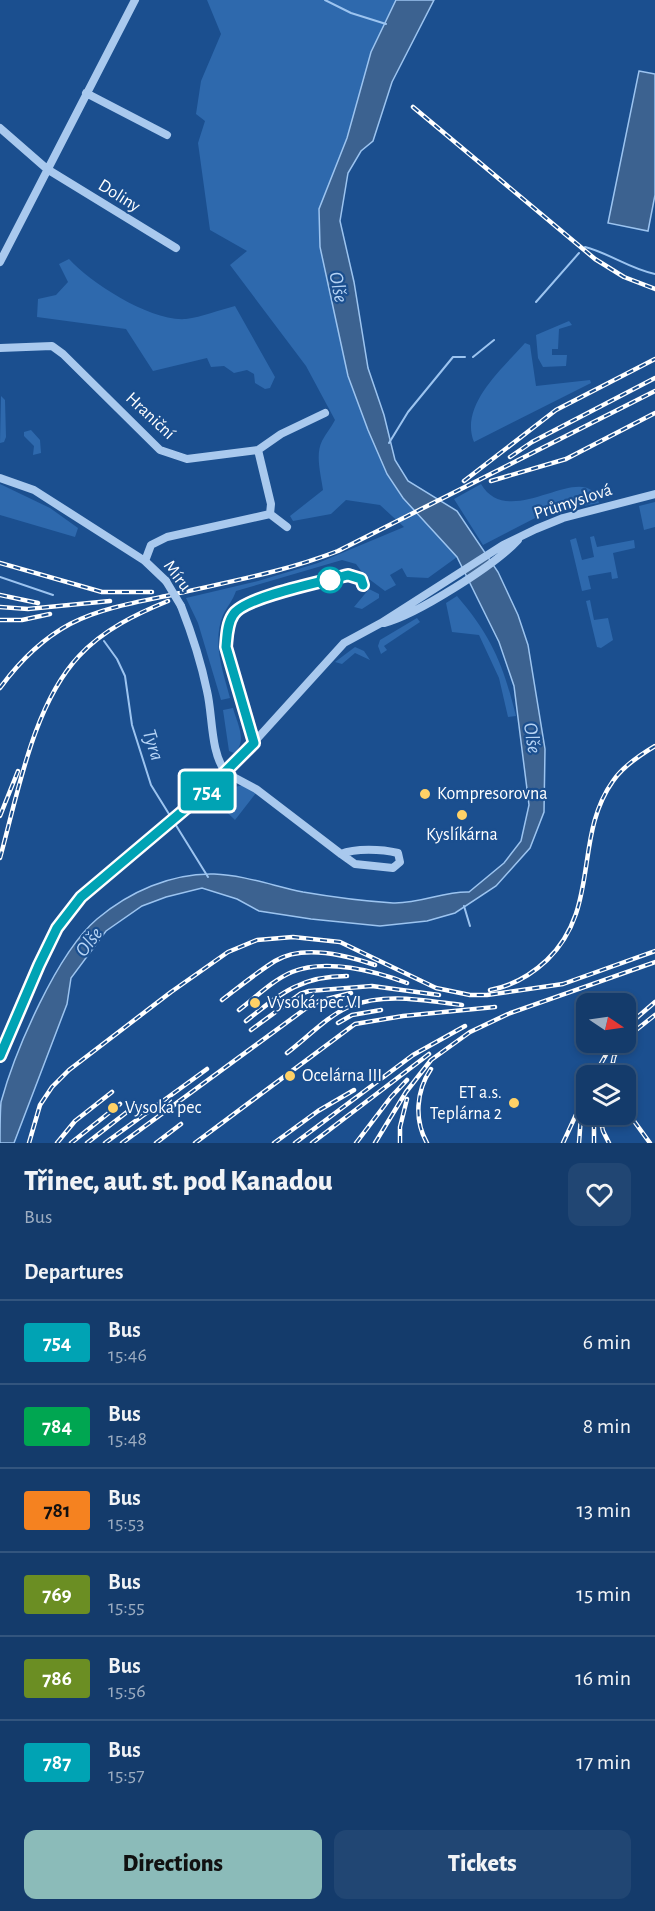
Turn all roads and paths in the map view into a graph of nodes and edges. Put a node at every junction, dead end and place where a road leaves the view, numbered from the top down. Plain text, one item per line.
1 (135, 0) edge
2 (86, 93) junction
3 (0, 128) edge
4 (167, 135) dead end
5 (47, 169) junction
6 (176, 248) dead end
7 (0, 262) edge
8 (0, 348) edge
9 (325, 413) dead end
10 (258, 450) junction
11 (0, 478) edge
12 (655, 494) edge
13 (266, 516) junction
14 (286, 527) dead end
15 (505, 549) junction
16 (145, 561) junction
17 (381, 623) junction
18 (226, 773) junction
19 (341, 854) junction
20 (0, 1056) edge

1 - 2 street
2 - 4 street
2 - 5 street
3 - 5 street, Doliny
5 - 6 street, Doliny
5 - 7 street
8 - 10 street, Hraniční
9 - 10 street, Hraniční
10 - 13 street
11 - 16 street, Míru
12 - 15 street, Průmyslová
13 - 14 street
13 - 16 street
15 - 17 street
15 - 17 street
16 - 18 street, Míru, bridge
17 - 18 street
18 - 19 street
18 - 20 street
19 - 19 street

